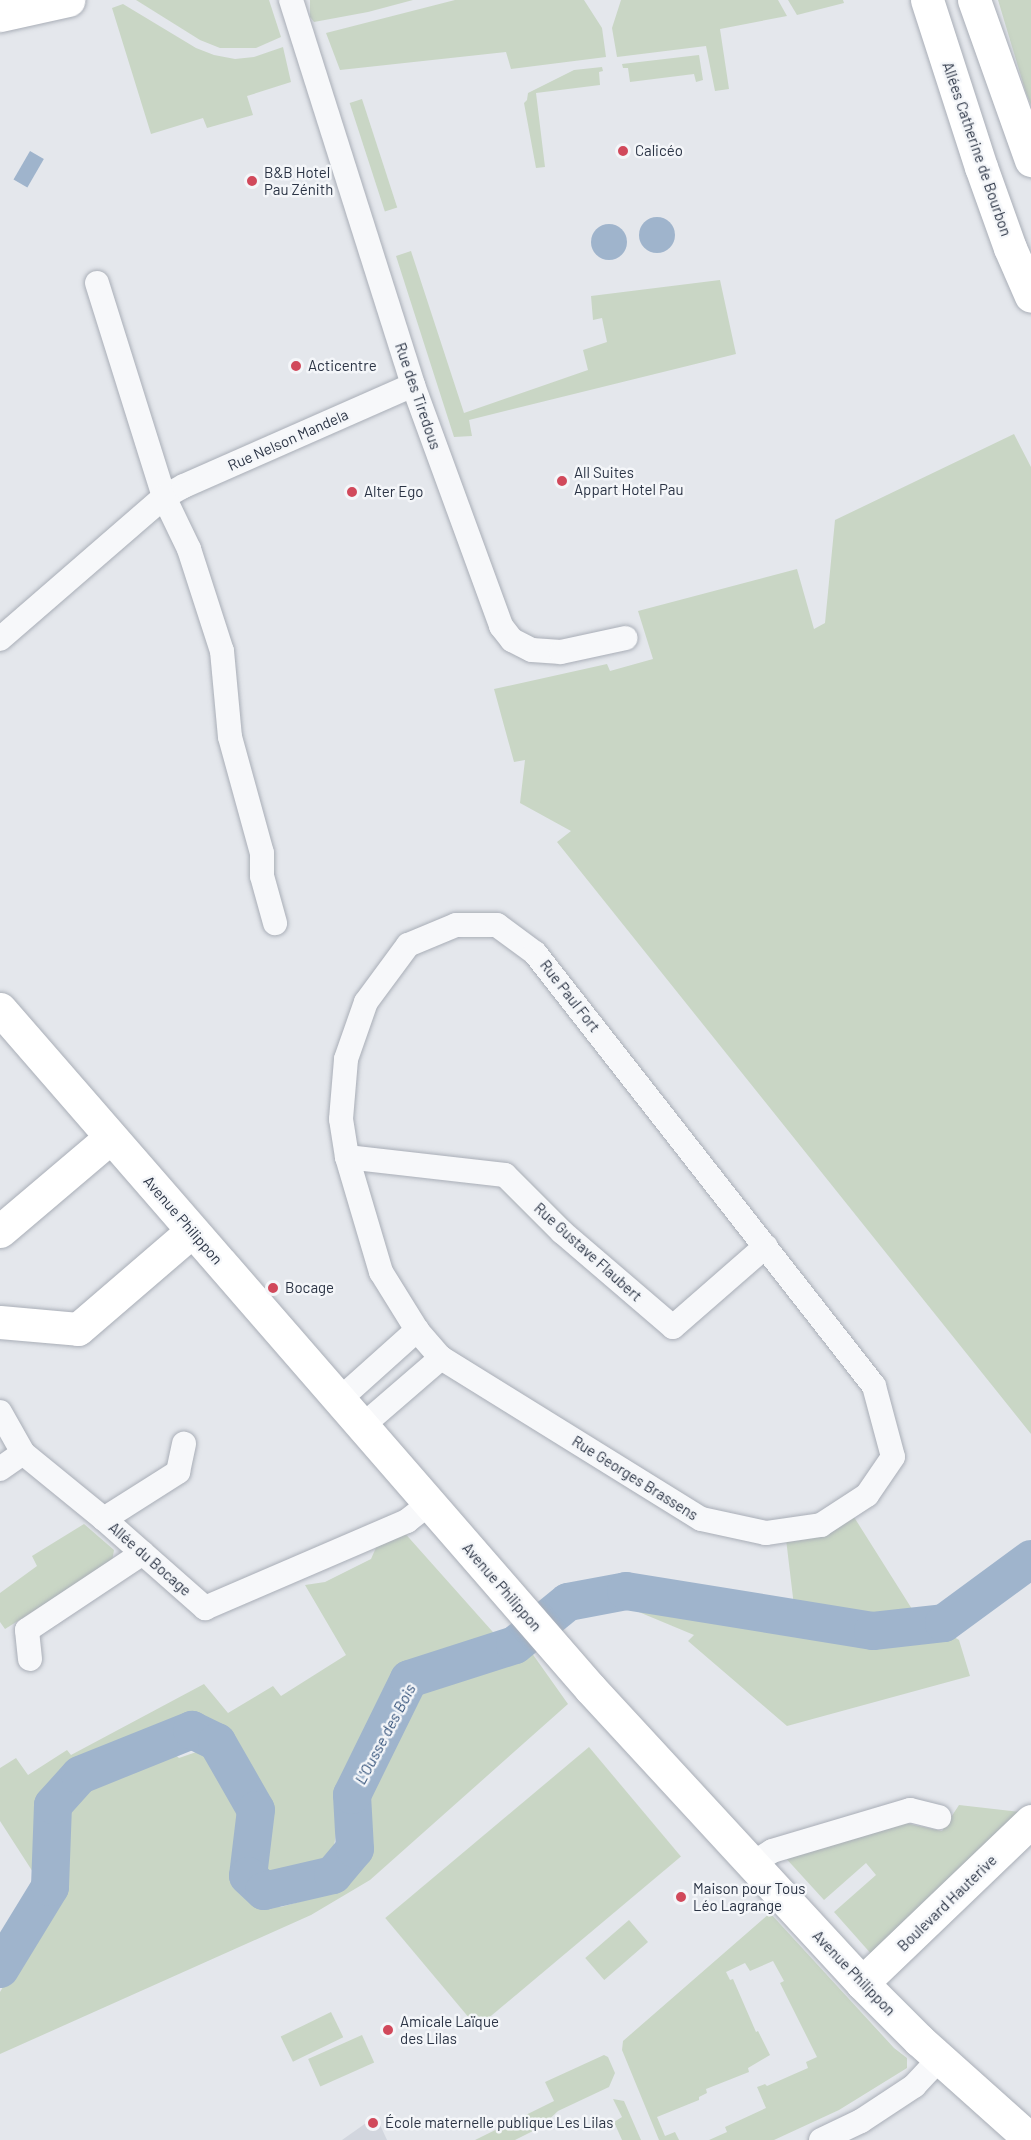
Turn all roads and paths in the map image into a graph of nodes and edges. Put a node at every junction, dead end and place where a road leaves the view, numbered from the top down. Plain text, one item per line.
1 (68, 0) edge
2 (291, 0) edge
3 (304, 0) edge
4 (927, 0) edge
5 (974, 0) edge
6 (11, 9) edge
7 (303, 33) junction
8 (1031, 160) edge
9 (97, 283) dead end
10 (1031, 296) edge
11 (413, 385) junction
12 (164, 497) junction
13 (626, 638) dead end
14 (0, 639) edge
15 (275, 923) dead end
16 (0, 1009) edge
17 (111, 1137) junction
18 (347, 1157) junction
19 (0, 1231) edge
20 (192, 1231) junction
21 (766, 1246) junction
22 (0, 1323) edge
23 (417, 1330) junction
24 (441, 1358) junction
25 (339, 1400) junction
26 (0, 1412) edge
27 (361, 1427) junction
28 (184, 1444) dead end
29 (23, 1453) junction
30 (0, 1469) edge
31 (429, 1504) junction
32 (104, 1519) junction
33 (143, 1553) junction
34 (30, 1659) dead end
35 (939, 1817) dead end
36 (1031, 1821) edge
37 (753, 1863) junction
38 (862, 1983) junction
39 (940, 2058) junction
40 (822, 2140) edge
41 (1031, 2140) edge

1 - 6 street
2 - 7 street, Rue des Tiredous
3 - 7 street, Rue des Tiredous
4 - 10 street, Allées Catherine de Bourbon
5 - 8 street
7 - 11 street, Rue des Tiredous
9 - 12 street
11 - 12 street, Rue Nelson Mandela
11 - 13 street, Rue des Tiredous
12 - 14 street, Rue Nelson Mandela
12 - 15 street
16 - 17 street, Avenue Philippon
17 - 19 street
17 - 20 street, Avenue Philippon
18 - 21 street, Rue Gustave Flaubert
18 - 21 street, Rue Paul Fort
18 - 23 street, Rue Georges Brassens
20 - 22 street
20 - 25 street, Avenue Philippon
21 - 24 street, Rue Georges Brassens
23 - 24 street, Rue Georges Brassens
23 - 25 street
24 - 27 street
25 - 27 street, Avenue Philippon
26 - 29 street, Allée du Bocage
27 - 31 street, Avenue Philippon
28 - 32 street
29 - 30 street
29 - 32 street, Allée du Bocage
31 - 33 street, Allée du Bocage
31 - 37 street, Avenue Philippon
32 - 33 street, Allée du Bocage
33 - 34 street
35 - 37 street
36 - 38 street, Boulevard Hauterive
37 - 38 street, Avenue Philippon
38 - 39 street, Avenue Philippon
39 - 40 street
39 - 41 street, Avenue Philippon

